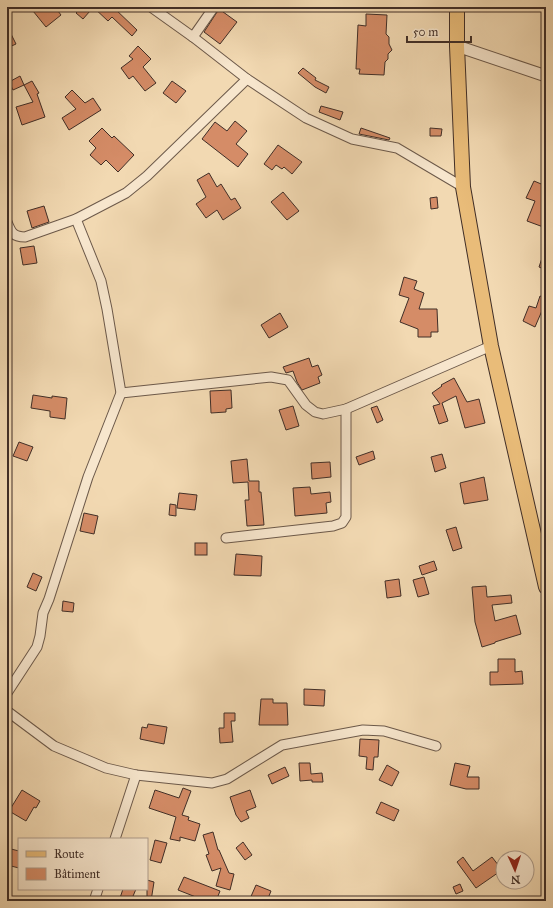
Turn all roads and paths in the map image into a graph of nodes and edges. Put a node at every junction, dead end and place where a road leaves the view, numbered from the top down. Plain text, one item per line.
1 (151, 7) edge
2 (214, 7) edge
3 (457, 7) edge
4 (193, 37) junction
5 (457, 46) junction
6 (546, 76) edge
7 (247, 79) junction
8 (463, 187) junction
9 (76, 219) junction
10 (7, 222) edge
11 (491, 346) junction
12 (121, 393) junction
13 (346, 409) junction
14 (226, 538) dead end
15 (546, 587) edge
16 (7, 693) edge
17 (7, 711) edge
18 (436, 746) dead end
19 (136, 775) junction
20 (115, 838) edge
21 (98, 890) edge
22 (94, 901) edge

1 - 4 street
2 - 4 street
3 - 5 main road
4 - 7 street
5 - 6 street
5 - 8 main road
7 - 8 street
7 - 9 street
8 - 11 main road
9 - 10 street
9 - 12 street
11 - 13 street
11 - 15 main road
12 - 13 street
12 - 16 street
13 - 14 street
17 - 19 street
18 - 19 street
19 - 20 street
21 - 22 street

